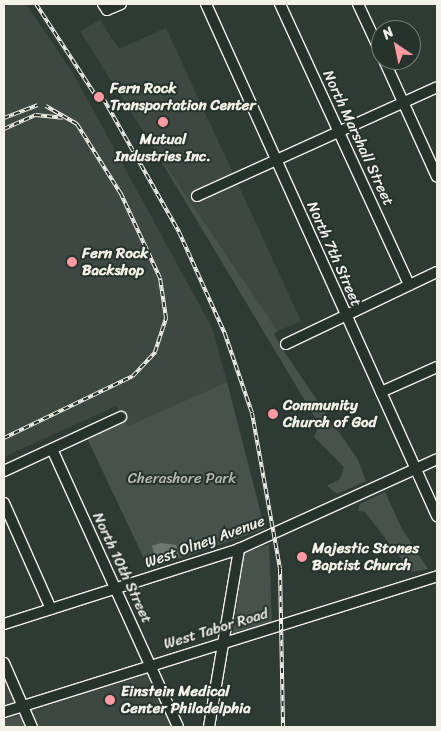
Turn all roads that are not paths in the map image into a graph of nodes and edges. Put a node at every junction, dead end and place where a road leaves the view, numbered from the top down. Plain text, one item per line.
1 (122, 4) edge
2 (206, 4) edge
3 (280, 4) edge
4 (358, 4) edge
5 (105, 7) edge
6 (371, 32) edge
7 (389, 70) edge
8 (437, 87) edge
9 (404, 102) junction
10 (340, 132) junction
11 (276, 162) junction
12 (437, 177) edge
13 (197, 196) dead end
14 (437, 272) edge
15 (409, 285) junction
16 (345, 315) junction
17 (286, 344) dead end
18 (437, 367) edge
19 (381, 392) junction
20 (121, 417) dead end
21 (52, 449) junction
22 (437, 459) edge
23 (416, 469) junction
24 (4, 471) edge
25 (4, 503) edge
26 (437, 516) edge
27 (240, 549) junction
28 (435, 577) edge
29 (114, 589) junction
30 (51, 609) junction
31 (4, 624) edge
32 (224, 642) junction
33 (4, 664) edge
34 (150, 665) junction
35 (23, 706) junction
36 (4, 712) edge
37 (32, 727) edge
38 (178, 727) edge
39 (209, 727) edge

1 - 5 street
2 - 11 street, North 7th Street
3 - 10 street, North Marshall Street
4 - 6 street
7 - 9 street
8 - 9 street
9 - 10 street
9 - 12 street
10 - 11 street
10 - 15 street, North Marshall Street
11 - 13 street
11 - 16 street, North 7th Street
14 - 15 street
15 - 16 street
16 - 17 street
16 - 19 street, North 7th Street
18 - 19 street
19 - 23 street, North 7th Street
20 - 21 street
21 - 24 street
21 - 29 street, North 10th Street
22 - 23 street, West Olney Avenue
23 - 26 street, North 7th Street
23 - 27 street, West Olney Avenue
25 - 30 street
27 - 29 street, West Olney Avenue
27 - 32 street
28 - 32 street, West Tabor Road
29 - 30 street, West Olney Avenue
29 - 34 street, North 10th Street
30 - 31 street, West Olney Avenue
32 - 34 street, West Tabor Road
32 - 39 street
33 - 35 street
34 - 35 street, West Tabor Road
34 - 38 street, North 10th Street
35 - 36 street, West Tabor Road
35 - 37 street

